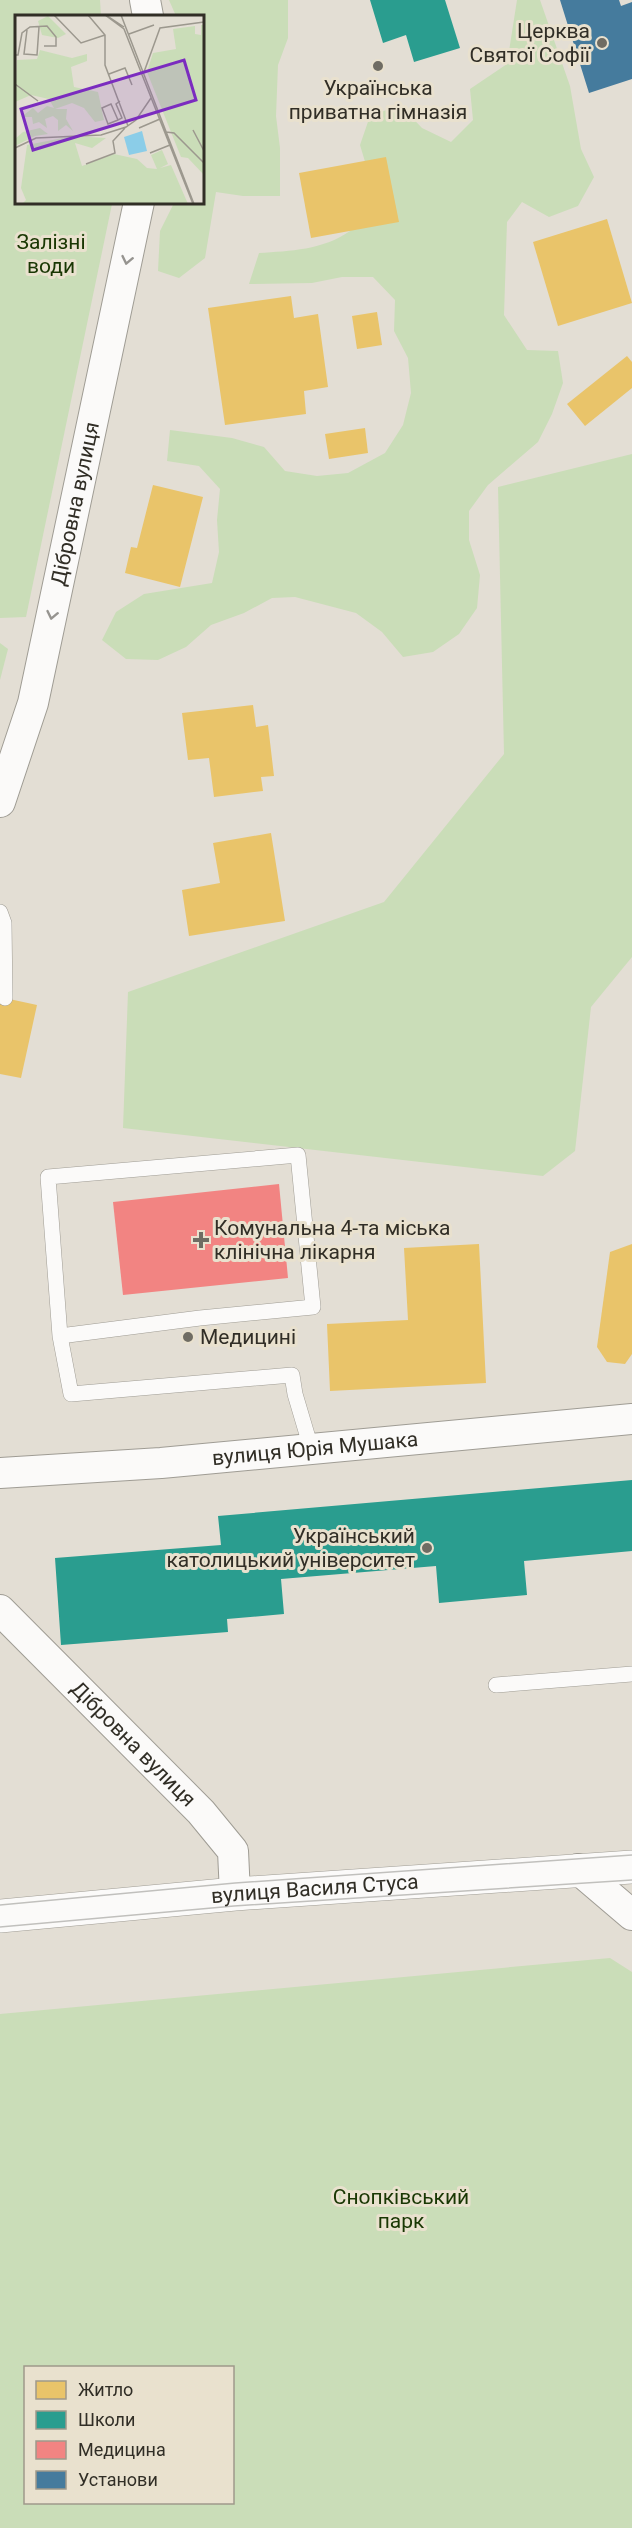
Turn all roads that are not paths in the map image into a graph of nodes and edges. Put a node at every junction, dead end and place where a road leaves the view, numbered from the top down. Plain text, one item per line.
1 (145, 0) edge
2 (148, 15) edge
3 (139, 204) edge
4 (0, 802) edge
5 (0, 912) edge
6 (5, 998) dead end
7 (60, 1336) junction
8 (632, 1419) edge
9 (311, 1448) junction
10 (1, 1474) edge
11 (0, 1610) edge
12 (632, 1674) edge
13 (496, 1685) dead end
14 (632, 1866) edge
15 (578, 1869) junction
16 (235, 1894) junction
17 (632, 1915) edge
18 (0, 1916) edge

1 - 2 street
3 -> 4 street, Дібровна вулиця
5 - 6 lane
7 - 7 lane
7 - 9 lane
8 - 9 street, вулиця Юрія Мушака
9 - 10 street, вулиця Юрія Мушака
11 - 16 street, Дібровна вулиця
12 - 13 lane
14 - 15 main road, вулиця Василя Стуса
15 - 16 main road, вулиця Василя Стуса
15 - 17 street
16 - 18 main road, вулиця Василя Стуса

